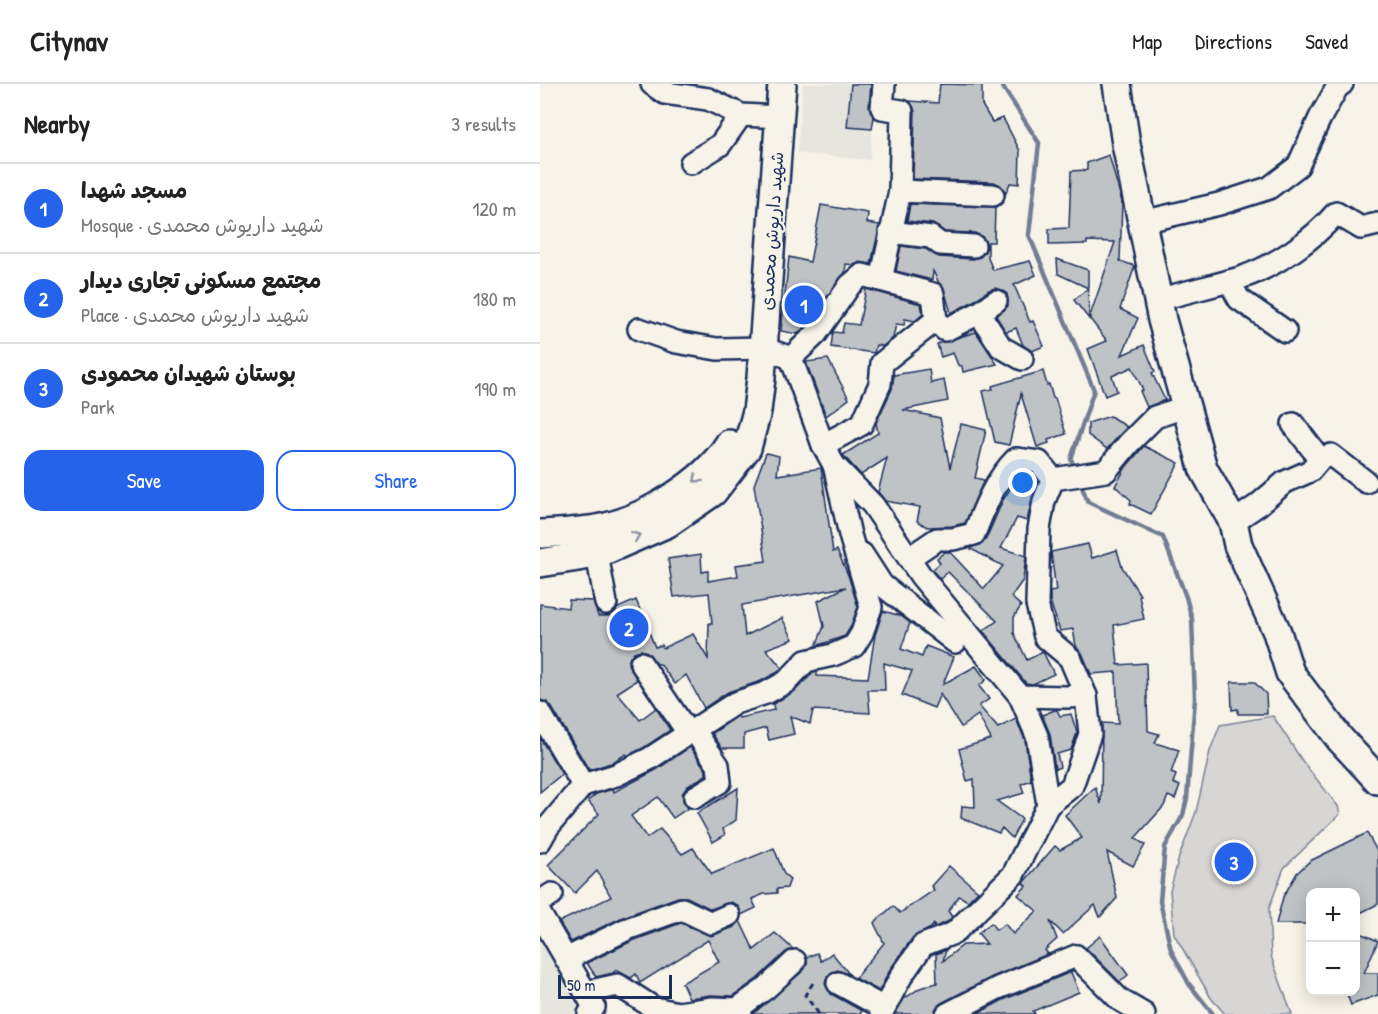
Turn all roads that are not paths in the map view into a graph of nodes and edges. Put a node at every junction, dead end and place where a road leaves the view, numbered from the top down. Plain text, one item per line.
1 (652, 84) edge
2 (782, 84) edge
3 (884, 84) edge
4 (1117, 84) edge
5 (1342, 84) edge
6 (741, 115) junction
7 (780, 117) junction
8 (691, 163) dead end
9 (900, 191) junction
10 (993, 195) dead end
11 (1142, 222) junction
12 (1378, 224) edge
13 (890, 232) junction
14 (974, 246) dead end
15 (881, 280) junction
16 (1228, 281) junction
17 (1158, 300) junction
18 (936, 320) junction
19 (639, 329) dead end
20 (1285, 331) dead end
21 (764, 348) junction
22 (791, 358) junction
23 (1022, 359) dead end
24 (761, 378) junction
25 (1185, 407) junction
26 (1293, 424) dead end
27 (822, 445) junction
28 (1320, 459) junction
29 (834, 465) junction
30 (1058, 479) junction
31 (1366, 482) dead end
32 (1233, 522) junction
33 (540, 534) edge
34 (850, 535) junction
35 (597, 554) junction
36 (909, 558) junction
37 (540, 563) edge
38 (606, 603) dead end
39 (955, 642) dead end
40 (641, 663) dead end
41 (1020, 696) junction
42 (1086, 696) junction
43 (540, 713) edge
44 (691, 732) junction
45 (1374, 770) edge
46 (583, 785) junction
47 (695, 797) dead end
48 (1048, 805) junction
49 (540, 840) edge
50 (540, 914) edge
51 (729, 915) dead end
52 (566, 959) junction
53 (795, 962) dead end
54 (838, 983) dead end
55 (586, 992) junction
56 (739, 1011) edge
57 (883, 1011) edge
58 (590, 1014) edge
59 (947, 1014) edge
60 (1144, 1014) edge

1 - 6 street
2 - 7 main road, شهید داریوش محمدی
3 - 9 street
4 - 11 main road
5 - 11 street
6 - 7 street
6 - 8 street
7 - 21 main road, شهید داریوش محمدی
9 - 10 street
9 - 13 street
11 - 17 main road
12 - 16 street
13 - 14 street
13 - 15 street
15 - 18 street
15 - 22 street
16 - 17 street
16 - 20 street
17 - 25 main road
18 - 23 street
18 - 27 street
19 - 21 street
21 - 22 street
21 - 24 main road, شهید داریوش محمدی
22 - 27 street
24 -> 33 main road, شهید داریوش محمدی
35 -> 24 main road, شهید داریوش محمدی
25 - 30 street
25 - 32 main road
26 - 28 street
27 - 29 street
28 - 31 street
28 - 32 street
29 - 34 street
29 - 36 street
30 - 36 street
30 - 42 street
32 - 45 main road
34 - 39 street
34 - 44 street
35 - 37 main road, شهید داریوش محمدی
35 - 38 street
36 - 41 street
40 - 44 street
41 - 42 street
41 - 48 street
42 - 48 street
43 - 46 street
44 - 46 street
44 - 47 street
46 - 49 street
48 - 57 street
50 - 52 street
51 - 52 street
52 - 55 street
53 - 56 street
54 - 57 street
55 - 56 street
55 - 58 street
59 - 60 street

